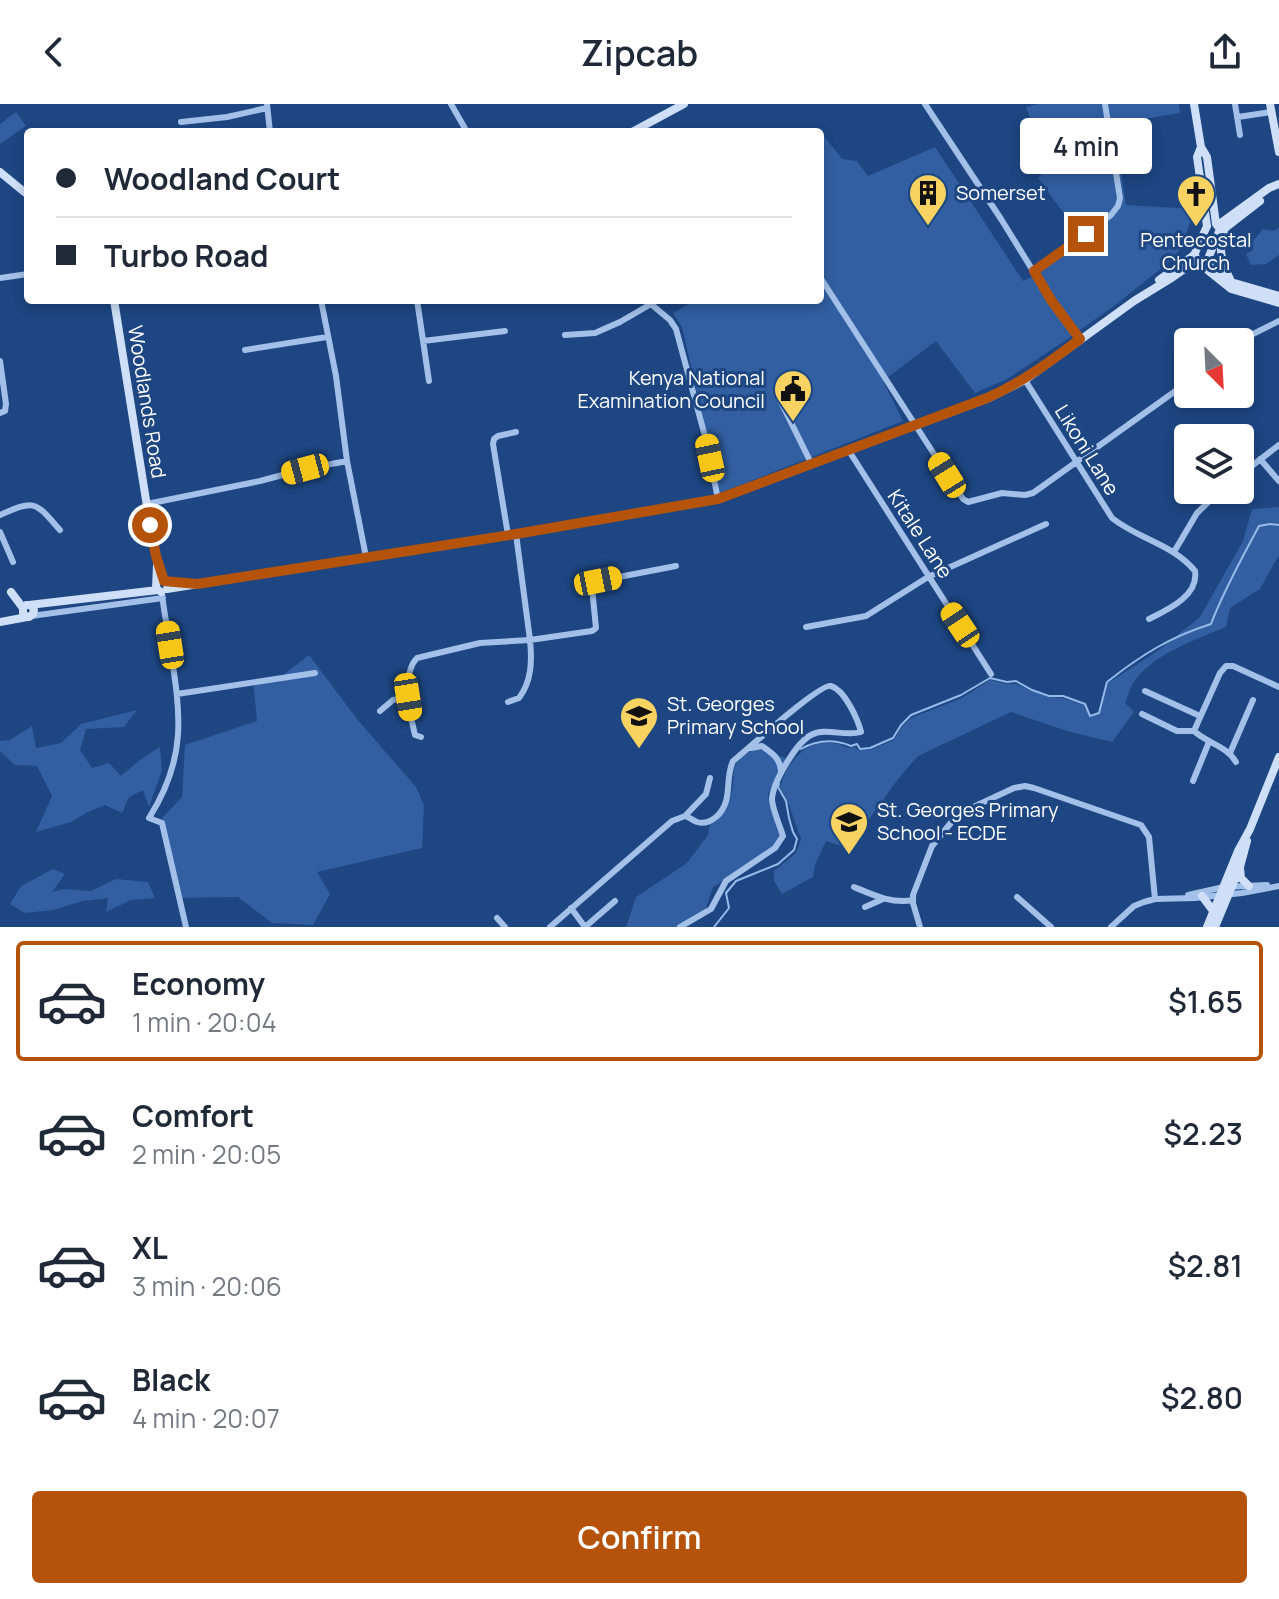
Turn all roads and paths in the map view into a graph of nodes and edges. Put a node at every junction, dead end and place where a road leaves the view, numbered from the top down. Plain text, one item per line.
1 (451, 104) edge
2 (684, 104) edge
3 (925, 104) edge
4 (1105, 104) edge
5 (1194, 104) edge
6 (1235, 104) edge
7 (267, 106) edge
8 (1271, 108) edge
9 (1238, 117) junction
10 (181, 122) dead end
11 (270, 128) edge
12 (465, 128) edge
13 (639, 128) edge
14 (1240, 135) dead end
15 (1279, 152) edge
16 (0, 172) edge
17 (1277, 186) edge
18 (24, 192) edge
19 (1216, 229) junction
20 (1201, 257) junction
21 (1184, 270) junction
22 (1034, 271) junction
23 (24, 275) edge
24 (1215, 277) junction
25 (0, 278) edge
26 (1231, 282) junction
27 (824, 284) edge
28 (1279, 296) edge
29 (1134, 301) junction
30 (1279, 303) edge
31 (115, 304) edge
32 (322, 304) edge
33 (418, 304) edge
34 (645, 304) edge
35 (650, 304) edge
36 (1279, 321) edge
37 (505, 331) dead end
38 (1254, 334) edge
39 (565, 335) dead end
40 (327, 337) junction
41 (1080, 339) junction
42 (423, 341) junction
43 (245, 350) dead end
44 (0, 361) edge
45 (1025, 380) junction
46 (429, 381) dead end
47 (1174, 392) edge
48 (778, 396) dead end
49 (0, 413) edge
50 (916, 426) junction
51 (516, 432) dead end
52 (1279, 445) edge
53 (849, 451) junction
54 (1260, 459) junction
55 (347, 461) junction
56 (1076, 462) junction
57 (1254, 464) edge
58 (812, 465) junction
59 (1279, 481) edge
60 (718, 499) junction
61 (147, 504) junction
62 (1206, 504) edge
63 (0, 515) edge
64 (1046, 524) dead end
65 (60, 530) dead end
66 (0, 532) edge
67 (512, 534) junction
68 (1174, 552) junction
69 (366, 557) junction
70 (13, 562) dead end
71 (676, 566) dead end
72 (928, 577) junction
73 (0, 585) edge
74 (162, 587) junction
75 (123, 594) junction
76 (95, 603) junction
77 (130, 603) junction
78 (28, 610) junction
79 (1149, 619) dead end
80 (0, 622) edge
81 (806, 627) dead end
82 (530, 640) junction
83 (315, 673) dead end
84 (991, 674) dead end
85 (1279, 687) edge
86 (1145, 691) dead end
87 (177, 694) junction
88 (408, 697) junction
89 (1253, 700) dead end
90 (508, 702) dead end
91 (380, 711) dead end
92 (1142, 714) dead end
93 (1200, 716) junction
94 (1194, 731) junction
95 (421, 737) dead end
96 (1209, 742) junction
97 (748, 749) junction
98 (1230, 753) junction
99 (1279, 757) edge
100 (1236, 762) dead end
101 (781, 771) junction
102 (710, 778) dead end
103 (1193, 781) dead end
104 (685, 816) junction
105 (1250, 829) junction
106 (1240, 867) junction
107 (1249, 886) junction
108 (854, 887) dead end
109 (1226, 890) junction
110 (1202, 896) junction
111 (1017, 897) dead end
112 (1184, 897) junction
113 (883, 899) junction
114 (1155, 899) junction
115 (913, 900) junction
116 (615, 901) dead end
117 (594, 905) dead end
118 (865, 907) dead end
119 (571, 908) junction
120 (1214, 912) junction
121 (602, 913) junction
122 (497, 918) dead end
123 (186, 927) edge
124 (505, 927) edge
125 (550, 927) edge
126 (585, 927) edge
127 (680, 927) edge
128 (920, 927) edge
129 (1051, 927) edge
130 (1111, 927) edge
131 (1207, 927) edge
132 (1215, 927) edge

1 - 12 street
2 - 13 main road
3 - 22 street
4 - 22 street
5 - 19 main road
6 - 9 street
7 - 10 street
7 - 11 street
8 - 9 street
8 - 15 main road
9 - 14 street
16 - 18 main road
17 - 19 main road
19 - 20 main road
19 - 26 main road
20 - 21 main road
20 - 24 main road
20 - 26 main road
20 - 29 main road
21 - 24 main road
21 - 29 main road
22 - 41 street
23 - 25 street
24 - 30 main road
26 - 28 main road
27 - 50 street
29 - 41 main road
31 - 61 main road, Woodlands Road
32 - 40 street
33 - 42 street
34 - 39 street
35 - 60 street
36 - 38 street
37 - 42 street
40 - 43 street
40 - 55 street
41 - 45 main road
42 - 46 street
44 - 49 street
45 - 50 main road
45 - 56 street, Likoni Lane
47 - 56 street
48 - 58 street
50 - 53 main road
50 - 56 street
51 - 67 street
52 - 54 street
53 - 58 main road
53 - 72 street, Kitale Lane
54 - 57 street
54 - 59 street
55 - 61 street
55 - 69 street
56 - 68 street, Likoni Lane
58 - 60 main road
60 - 67 main road
61 - 74 main road, Woodlands Road
62 - 68 street
63 - 65 street
64 - 72 street
66 - 70 street
67 - 69 main road
67 - 82 street
68 - 79 street, Likoni Lane
69 - 74 main road
71 - 82 street
72 - 81 street
72 - 84 street, Kitale Lane
73 - 78 main road
74 - 75 main road
74 - 77 street
74 - 87 street
75 - 76 main road
75 - 77 main road
76 - 77 street
76 - 78 street
76 - 78 main road
78 - 80 main road
82 - 88 street
82 - 90 street
83 - 87 street
85 - 93 street
86 - 93 street
87 - 123 street
88 - 91 street
88 - 95 street
89 - 98 street
92 - 94 street
93 - 94 street
94 - 96 street
96 - 98 street
96 - 103 street
97 - 101 street
97 - 101 street
97 - 104 street
98 - 100 street
99 - 105 main road
101 - 127 street
102 - 104 street
104 - 119 street
105 - 106 main road
105 - 109 main road
106 - 107 main road
106 - 109 main road
107 - 109 street
107 - 109 street
108 - 113 street
109 - 110 street
109 - 112 street
109 - 120 main road
109 - 132 main road
110 - 112 street
110 - 120 main road
111 - 129 street
112 - 114 street
113 - 115 street
113 - 118 street
114 - 115 street
114 - 130 street
115 - 128 street
116 - 121 street
117 - 121 street
119 - 125 street
119 - 126 street
120 - 131 main road
121 - 126 street
122 - 124 street

